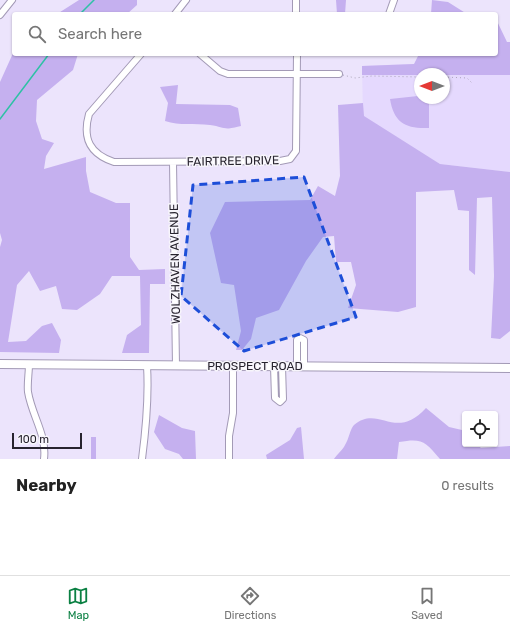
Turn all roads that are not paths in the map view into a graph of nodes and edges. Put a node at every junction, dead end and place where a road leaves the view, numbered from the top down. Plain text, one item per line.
1 (12, 0) edge
2 (186, 0) edge
3 (296, 0) edge
4 (394, 0) edge
5 (177, 12) edge
6 (296, 12) edge
7 (389, 12) edge
8 (0, 15) edge
9 (139, 56) edge
10 (202, 56) edge
11 (297, 56) edge
12 (297, 74) junction
13 (339, 74) road end
14 (174, 162) junction
15 (0, 364) edge
16 (29, 364) junction
17 (147, 366) junction
18 (176, 366) junction
19 (233, 366) junction
20 (510, 368) edge
21 (44, 459) edge
22 (142, 459) edge
23 (229, 459) edge

1 - 8 street
2 - 5 street
3 - 6 street
4 - 7 street
9 - 14 street, FAIRTREE DRIVE
10 - 12 street
11 - 12 street
12 - 13 street
12 - 14 street, FAIRTREE DRIVE
14 - 18 street, WOLZHAVEN AVENUE
15 - 16 main road, PROSPECT ROAD
16 - 17 main road, PROSPECT ROAD
16 - 21 street
17 - 18 main road, PROSPECT ROAD
17 - 22 street
18 - 19 main road, PROSPECT ROAD
19 - 20 main road, PROSPECT ROAD
19 - 23 street

